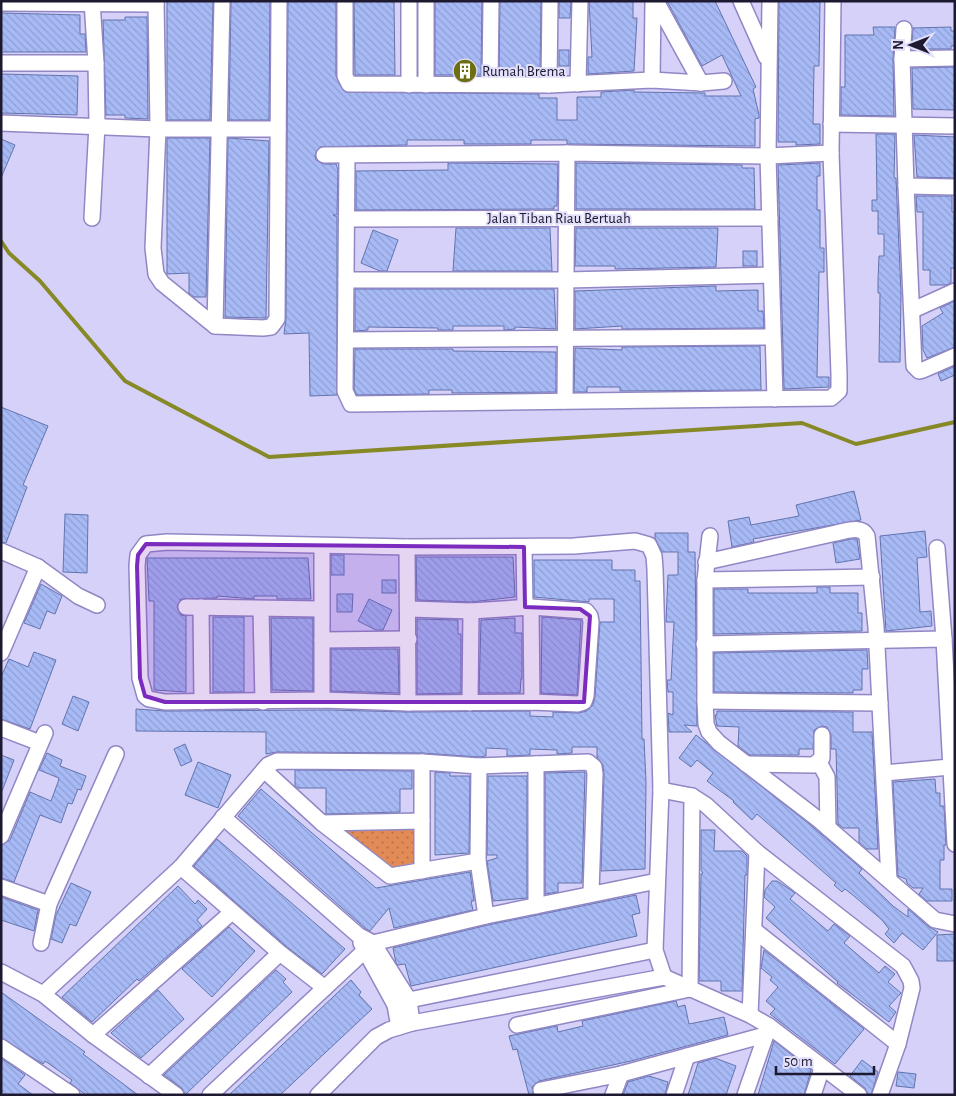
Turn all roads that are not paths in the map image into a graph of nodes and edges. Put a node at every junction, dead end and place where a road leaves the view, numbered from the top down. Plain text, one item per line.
1 (222, 1) edge
2 (279, 1) edge
3 (345, 1) edge
4 (409, 1) edge
5 (426, 1) edge
6 (491, 1) edge
7 (550, 1) edge
8 (580, 1) edge
9 (654, 1) edge
10 (741, 1) edge
11 (770, 1) edge
12 (833, 1) edge
13 (1, 3) edge
14 (92, 3) edge
15 (156, 3) edge
16 (904, 29) dead end
17 (955, 58) edge
18 (902, 59) junction
19 (767, 61) junction
20 (1, 63) edge
21 (96, 63) junction
22 (652, 80) junction
23 (724, 81) dead end
24 (701, 83) junction
25 (490, 84) junction
26 (578, 84) junction
27 (409, 85) junction
28 (426, 85) junction
29 (549, 85) junction
30 (1, 123) edge
31 (831, 124) junction
32 (97, 125) junction
33 (904, 126) junction
34 (955, 126) edge
35 (158, 129) junction
36 (278, 129) junction
37 (220, 130) junction
38 (567, 153) junction
39 (831, 153) junction
40 (324, 154) dead end
41 (347, 156) junction
42 (768, 156) junction
43 (906, 186) junction
44 (955, 187) edge
45 (566, 217) junction
46 (92, 218) dead end
47 (770, 218) junction
48 (348, 220) junction
49 (770, 275) junction
50 (346, 280) junction
51 (567, 280) junction
52 (955, 291) edge
53 (913, 310) junction
54 (215, 326) junction
55 (566, 337) junction
56 (772, 337) junction
57 (346, 340) junction
58 (955, 356) edge
59 (775, 399) junction
60 (565, 401) junction
61 (710, 536) dead end
62 (322, 546) junction
63 (407, 547) junction
64 (524, 547) junction
65 (937, 548) dead end
66 (1, 552) edge
67 (706, 562) junction
68 (38, 567) junction
69 (872, 577) junction
70 (704, 580) junction
71 (97, 605) dead end
72 (186, 607) dead end
73 (201, 608) junction
74 (528, 608) junction
75 (261, 609) junction
76 (321, 609) junction
77 (409, 609) junction
78 (471, 611) junction
79 (409, 639) junction
80 (944, 639) junction
81 (322, 640) junction
82 (877, 642) junction
83 (704, 644) junction
84 (1, 653) edge
85 (951, 691) edge
86 (322, 700) junction
87 (705, 701) junction
88 (202, 702) junction
89 (263, 702) junction
90 (532, 702) junction
91 (408, 703) junction
92 (470, 703) junction
93 (880, 703) junction
94 (1, 728) edge
95 (822, 735) dead end
96 (116, 754) dead end
97 (422, 762) junction
98 (819, 762) junction
99 (536, 764) junction
100 (746, 764) junction
101 (478, 766) junction
102 (950, 767) junction
103 (264, 770) junction
104 (884, 773) junction
105 (660, 790) junction
106 (692, 796) junction
107 (223, 817) junction
108 (422, 821) junction
109 (322, 823) junction
110 (828, 828) junction
111 (1, 836) edge
112 (955, 844) edge
113 (757, 852) junction
114 (478, 861) junction
115 (181, 867) junction
116 (422, 871) junction
117 (889, 880) junction
118 (657, 881) junction
119 (1, 887) edge
120 (591, 893) junction
121 (50, 904) junction
122 (536, 906) junction
123 (232, 912) junction
124 (486, 916) junction
125 (955, 924) edge
126 (754, 930) junction
127 (41, 944) dead end
128 (369, 947) junction
129 (655, 950) junction
130 (280, 953) junction
131 (1, 972) edge
132 (664, 976) junction
133 (325, 988) junction
134 (690, 989) junction
135 (43, 994) junction
136 (402, 1003) junction
137 (750, 1015) junction
138 (405, 1025) junction
139 (517, 1025) dead end
140 (767, 1031) junction
141 (94, 1035) junction
142 (898, 1044) junction
143 (1, 1047) edge
144 (687, 1056) junction
145 (822, 1068) junction
146 (621, 1074) junction
147 (149, 1076) junction
148 (541, 1090) dead end
149 (72, 1095) edge
150 (176, 1095) edge
151 (210, 1095) edge
152 (318, 1095) edge
153 (613, 1095) edge
154 (674, 1095) edge
155 (744, 1095) edge
156 (813, 1095) edge
157 (859, 1095) edge
158 (880, 1095) edge

1 - 37 street
2 - 36 street
3 - 27 street
4 - 27 street
5 - 28 street
6 - 25 street
7 - 29 street
8 - 26 street
9 - 22 street
9 - 24 street
10 - 19 street
11 - 19 street
12 - 31 street
13 - 14 street
14 - 15 street
14 - 21 street
15 - 35 street
16 - 18 street
17 - 18 street
18 - 33 street
19 - 42 street
20 - 21 street
21 - 32 street
22 - 24 street
22 - 26 street
23 - 24 street
25 - 28 street
25 - 29 street
26 - 29 street
27 - 28 street
30 - 32 street
31 - 33 street
31 - 39 street
32 - 35 street
32 - 46 street
33 - 34 street
33 - 43 street
35 - 37 street
35 - 54 street
36 - 37 street
36 - 54 street
37 - 54 street
38 - 41 street
38 - 42 street
38 - 45 street
39 - 42 street
39 - 59 street
40 - 41 street
41 - 48 street
42 - 47 street
43 - 44 street
43 - 53 street
45 - 47 street, Jalan Tiban Riau Bertuah
45 - 48 street, Jalan Tiban Riau Bertuah
45 - 51 street
47 - 49 street
48 - 50 street
49 - 51 street
49 - 56 street
50 - 51 street
50 - 57 street
51 - 55 street
52 - 53 street
53 - 58 street
55 - 56 street
55 - 57 street
55 - 60 street
56 - 59 street
57 - 60 street
59 - 60 street
61 - 67 street
62 - 63 street
62 - 76 street
62 - 88 street
63 - 64 street
63 - 77 street
64 - 74 street
64 - 105 street
65 - 80 street
66 - 68 street
67 - 69 street
67 - 70 street
68 - 71 street
68 - 84 street
69 - 70 street
69 - 82 street
70 - 83 street
72 - 73 street
73 - 75 street
73 - 88 street
74 - 78 street
74 - 90 street
74 - 90 street
75 - 76 street
75 - 89 street
76 - 81 street
77 - 78 street
77 - 79 street
78 - 92 street
79 - 81 street
79 - 91 street
80 - 82 street
80 - 85 street
81 - 86 street
82 - 83 street
82 - 93 street
83 - 87 street
85 - 102 street
86 - 89 street
86 - 91 street
87 - 93 street
87 - 100 street
88 - 89 street
90 - 92 street
91 - 92 street
93 - 104 street
94 - 111 street
95 - 98 street
96 - 121 street
97 - 101 street
97 - 103 street
97 - 108 street
98 - 100 street
98 - 110 street
99 - 101 street
99 - 120 street
99 - 122 street
100 - 110 street
101 - 114 street
102 - 104 street
102 - 112 street
103 - 107 street
103 - 109 street
104 - 117 street
105 - 106 street
105 - 118 street
106 - 113 street
106 - 134 street
107 - 115 street
107 - 128 street
108 - 109 street
108 - 116 street
109 - 116 street
110 - 117 street
113 - 126 street
113 - 142 street
114 - 116 street
114 - 124 street
115 - 123 street
115 - 135 street
117 - 125 street
118 - 120 street
118 - 129 street
119 - 121 street
120 - 122 street
121 - 127 street
122 - 124 street
123 - 130 street
123 - 141 street
124 - 128 street
126 - 137 street
126 - 142 street
128 - 133 street
128 - 136 street
129 - 132 street
129 - 136 street
130 - 133 street
130 - 147 street
131 - 135 street
132 - 134 street
132 - 138 street
133 - 151 street
134 - 137 street
134 - 139 street
135 - 141 street
136 - 138 street
137 - 140 street
138 - 152 street
140 - 144 street
140 - 145 street
140 - 155 street
141 - 147 street
142 - 158 street
143 - 149 street
144 - 146 street
144 - 154 street
145 - 156 street
145 - 157 street
146 - 148 street
146 - 153 street
147 - 150 street

